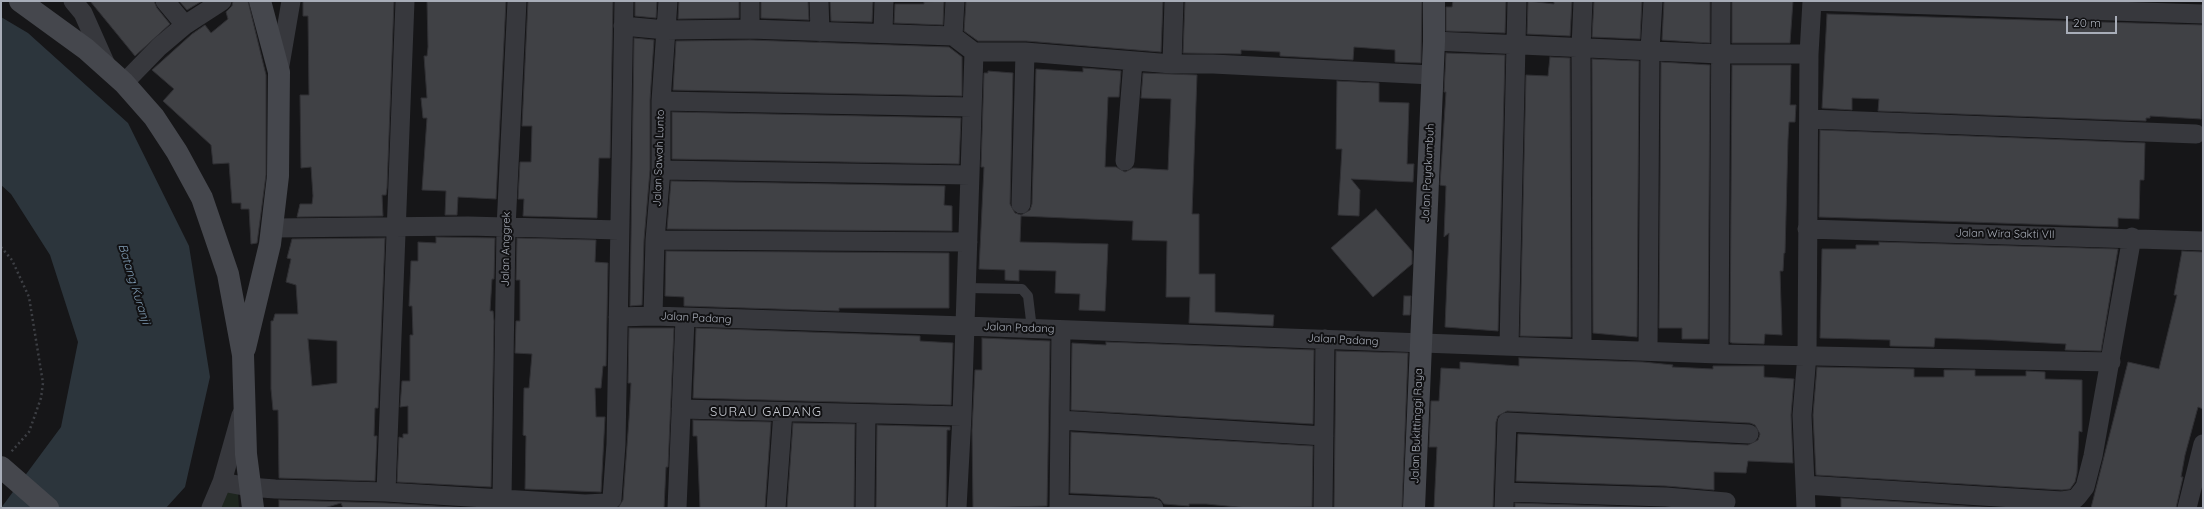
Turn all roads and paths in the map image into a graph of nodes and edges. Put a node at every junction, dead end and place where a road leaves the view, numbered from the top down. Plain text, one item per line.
1 (20, 1) edge
2 (73, 1) edge
3 (165, 1) edge
4 (222, 1) edge
5 (260, 1) edge
6 (291, 1) edge
7 (405, 1) edge
8 (517, 1) edge
9 (624, 1) edge
10 (668, 1) edge
11 (750, 1) edge
12 (819, 1) edge
13 (884, 1) edge
14 (954, 1) edge
15 (1174, 1) edge
16 (1434, 1) edge
17 (1517, 1) edge
18 (1583, 1) edge
19 (1653, 1) edge
20 (1721, 1) edge
21 (1812, 1) edge
22 (2203, 14) edge
23 (185, 25) junction
24 (623, 26) junction
25 (750, 29) junction
26 (666, 30) junction
27 (820, 32) junction
28 (883, 32) junction
29 (953, 36) junction
30 (1434, 41) junction
31 (1515, 46) junction
32 (1581, 48) junction
33 (1650, 50) junction
34 (974, 52) junction
35 (1024, 52) junction
36 (1720, 54) junction
37 (1809, 54) junction
38 (1133, 62) junction
39 (1172, 64) junction
40 (108, 68) junction
41 (279, 72) junction
42 (1432, 75) junction
43 (124, 83) junction
44 (661, 101) junction
45 (972, 107) junction
46 (1809, 119) junction
47 (2196, 134) dead end
48 (1126, 161) dead end
49 (661, 170) junction
50 (970, 175) junction
51 (1021, 204) dead end
52 (397, 226) junction
53 (273, 228) junction
54 (506, 228) junction
55 (1807, 229) junction
56 (619, 230) junction
57 (2132, 237) junction
58 (655, 240) junction
59 (2203, 241) edge
60 (968, 242) junction
61 (1, 247) edge
62 (228, 274) junction
63 (261, 277) junction
64 (966, 288) junction
65 (653, 316) junction
66 (618, 317) junction
67 (685, 319) junction
68 (965, 326) junction
69 (1032, 329) junction
70 (1061, 330) junction
71 (1325, 339) junction
72 (1420, 344) junction
73 (1509, 346) junction
74 (1582, 349) junction
75 (1648, 351) junction
76 (1719, 354) junction
77 (243, 355) junction
78 (1807, 355) junction
79 (2111, 362) junction
80 (244, 404) junction
81 (681, 409) junction
82 (783, 412) junction
83 (866, 414) junction
84 (962, 416) junction
85 (1060, 420) junction
86 (1749, 434) dead end
87 (1324, 436) junction
88 (2203, 444) edge
89 (7, 467) edge
90 (222, 482) junction
91 (1805, 485) junction
92 (249, 487) junction
93 (386, 492) junction
94 (502, 498) junction
95 (1505, 500) edge
96 (1726, 502) dead end
97 (561, 505) edge
98 (1059, 506) edge
99 (48, 508) edge
100 (211, 508) edge
101 (252, 508) edge
102 (677, 508) edge
103 (776, 508) edge
104 (865, 508) edge
105 (957, 508) edge
106 (1154, 508) edge
107 (1323, 508) edge
108 (1414, 508) edge
109 (1806, 508) edge
110 (2187, 508) edge

1 - 40 main road
2 - 40 street
3 - 23 street
4 - 23 street
5 - 41 main road
6 - 41 street
7 - 52 street
8 - 54 street, Jalan Anggrek
9 - 24 street
10 - 26 street, Jalan Sawah Lunto
11 - 25 street
12 - 27 street
13 - 28 street
14 - 29 street
15 - 39 street
16 - 30 main road, Jalan Payakumbuh
17 - 31 street
18 - 32 street
19 - 33 street
20 - 36 street
21 - 22 street
21 - 37 street
23 - 43 street
24 - 26 street
24 - 56 street
25 - 26 street
25 - 27 street
26 - 44 street, Jalan Sawah Lunto
27 - 28 street
28 - 29 street
29 - 34 street
30 - 31 street
30 - 42 main road, Jalan Payakumbuh
31 - 32 street
31 - 73 street
32 - 33 street
32 - 74 street
33 - 36 street
33 - 75 street
34 - 35 street
34 - 45 street
35 - 38 street
35 - 51 street
36 - 37 street
36 - 76 street
37 - 46 street
38 - 39 street
38 - 48 street
39 - 42 street
40 - 43 main road
41 - 53 main road
42 - 72 main road, Jalan Payakumbuh
43 - 62 main road
44 - 45 street
44 - 49 street, Jalan Sawah Lunto
45 - 50 street
46 - 47 street
46 - 55 street
49 - 50 street
49 - 58 street, Jalan Sawah Lunto
50 - 60 street
52 - 53 street
52 - 54 street
52 - 93 street
53 - 63 main road
54 - 56 street
54 - 94 street, Jalan Anggrek
55 - 57 street, Jalan Wira Sakti VII
55 - 78 street
56 - 66 street
57 - 59 street, Jalan Wira Sakti VII
57 - 79 street
58 - 60 street
58 - 65 street, Jalan Sawah Lunto
60 - 64 street
61 - 89 path
62 - 63 main road
62 - 77 main road
63 - 77 main road
64 - 68 street
64 - 69 lane
65 - 66 street, Jalan Padang
65 - 67 street, Jalan Padang
66 - 97 street
67 - 68 street, Jalan Padang
67 - 81 street
68 - 69 street, Jalan Padang
68 - 84 street
69 - 70 street, Jalan Padang
70 - 71 street, Jalan Padang
70 - 85 street
71 - 72 street, Jalan Padang
71 - 87 street
72 - 73 street, Jalan Padang
72 - 108 main road, Jalan Bukittinggi Raya
73 - 74 street, Jalan Padang
74 - 75 street, Jalan Padang
75 - 76 street, Jalan Padang
76 - 78 street, Jalan Padang
77 - 80 main road
78 - 79 street, Jalan Padang
78 - 91 street
79 - 91 street
80 - 90 street
80 - 92 main road
81 - 82 street
81 - 102 street
82 - 83 street
82 - 103 street
83 - 84 street
83 - 104 street
84 - 105 street
85 - 87 street
85 - 98 street
86 - 95 street
87 - 107 street
88 - 110 street
89 - 99 main road
90 - 92 street
90 - 100 street
91 - 109 street
92 - 93 street
92 - 101 main road
93 - 94 street
94 - 97 street
95 - 96 street
98 - 106 street

